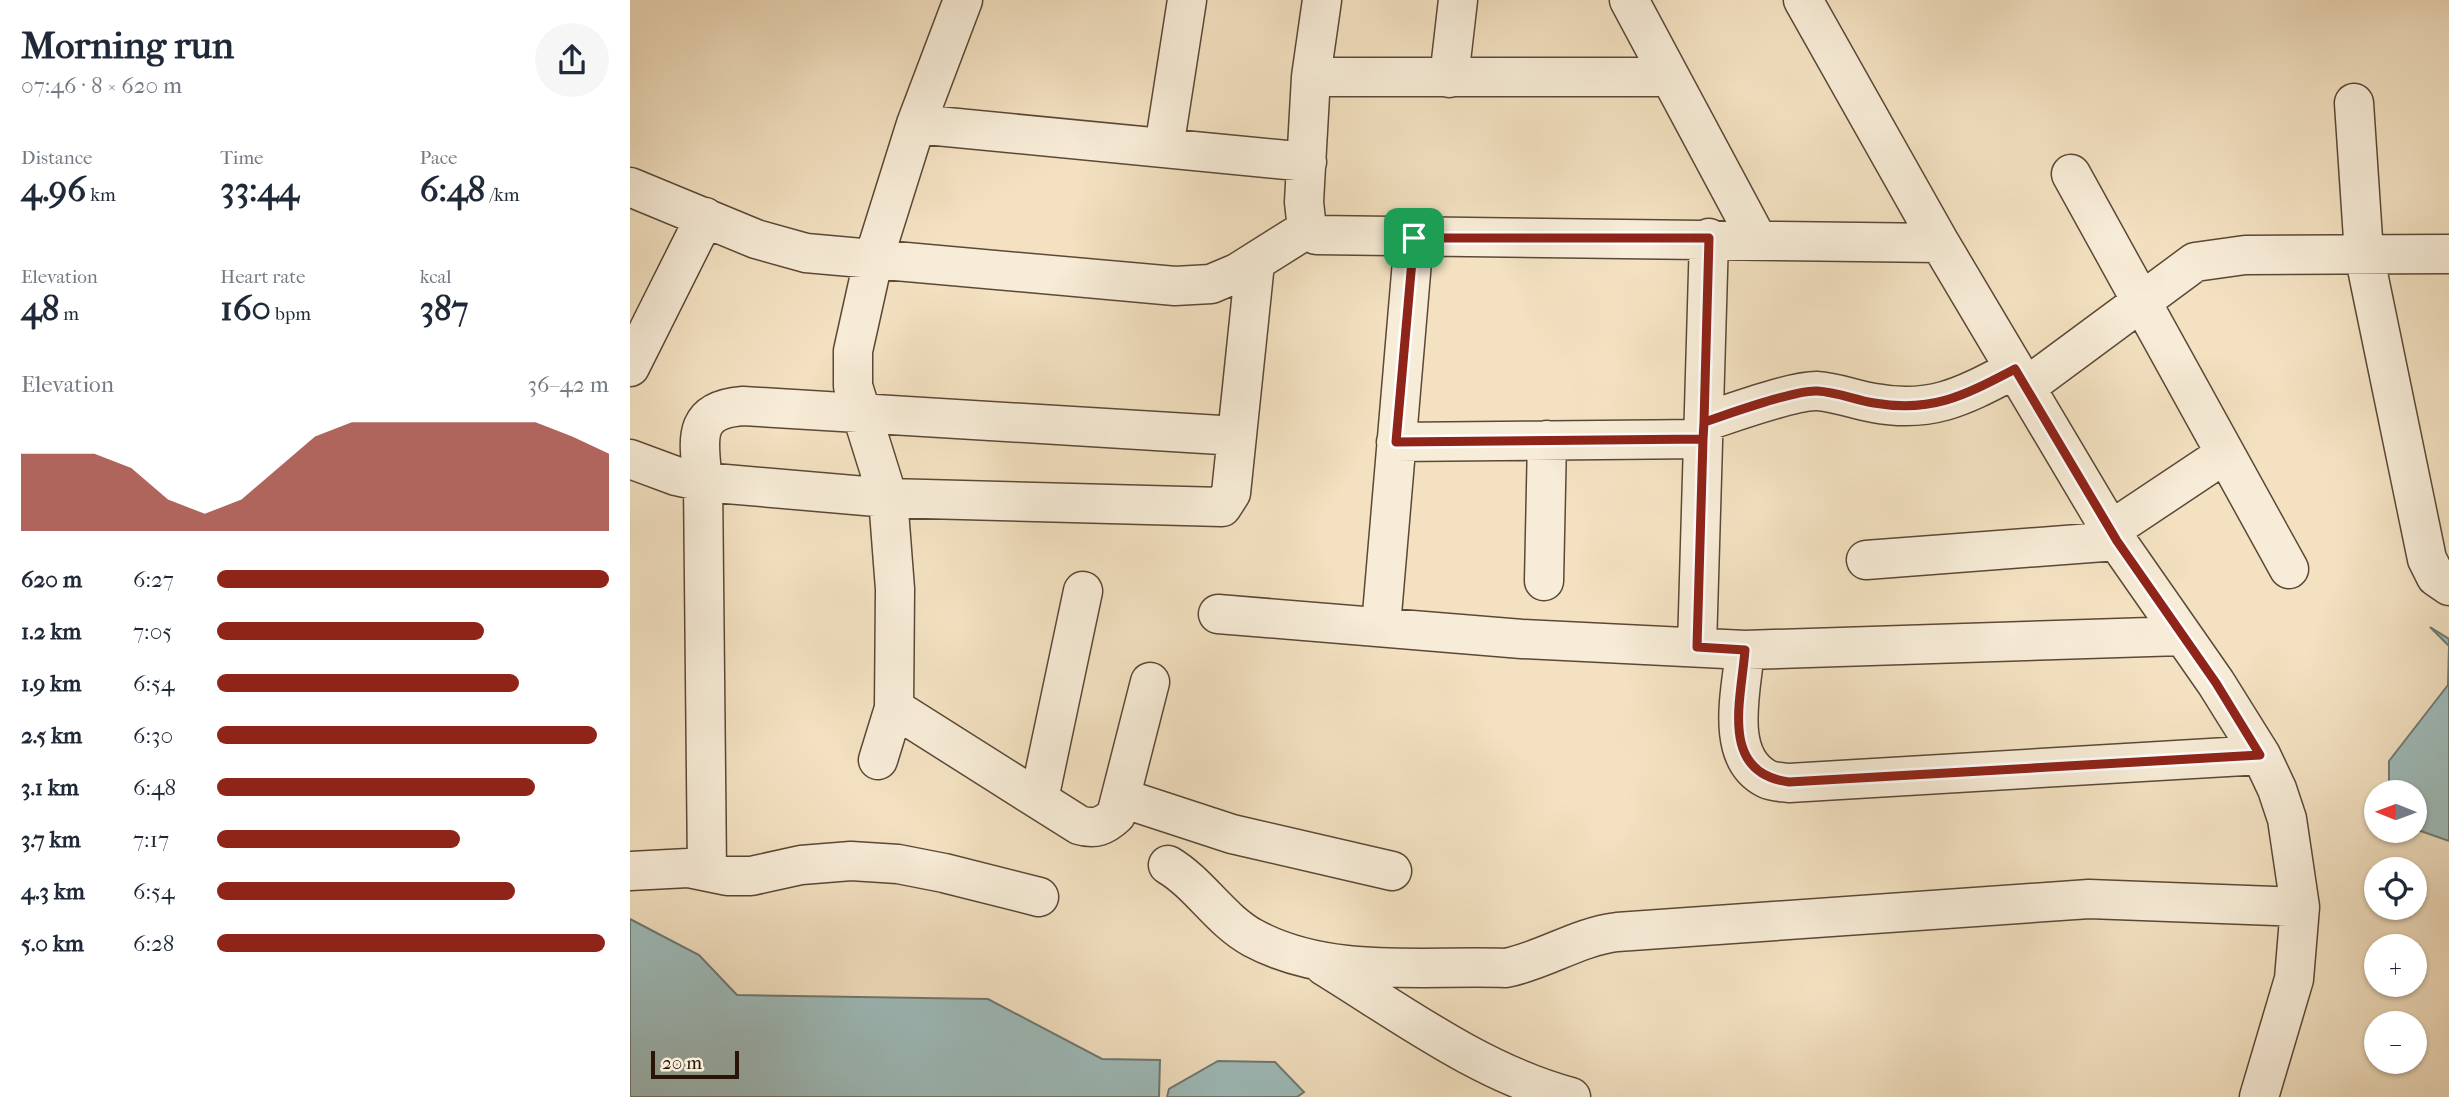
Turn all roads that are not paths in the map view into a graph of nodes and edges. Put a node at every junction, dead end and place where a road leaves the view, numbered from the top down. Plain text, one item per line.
1 (962, 0) edge
2 (1186, 0) edge
3 (1322, 0) edge
4 (1458, 0) edge
5 (1629, 0) edge
6 (1804, 0) edge
7 (1311, 77) junction
8 (1670, 77) junction
9 (1449, 78) junction
10 (2354, 103) dead end
11 (916, 124) junction
12 (1164, 148) junction
13 (1307, 162) junction
14 (2070, 174) dead end
15 (630, 187) edge
16 (705, 218) junction
17 (1307, 229) junction
18 (1414, 238) junction
19 (1709, 238) junction
20 (1757, 239) junction
21 (1940, 243) junction
22 (2364, 254) junction
23 (2449, 254) edge
24 (873, 261) junction
25 (1255, 263) junction
26 (2140, 301) junction
27 (630, 368) edge
28 (2021, 378) junction
29 (863, 413) junction
30 (1704, 431) junction
31 (1237, 436) junction
32 (1547, 440) junction
33 (1396, 442) junction
34 (2225, 454) junction
35 (630, 459) edge
36 (703, 482) junction
37 (888, 498) junction
38 (2114, 535) junction
39 (1867, 560) dead end
40 (2289, 569) dead end
41 (1545, 581) dead end
42 (2449, 586) edge
43 (1083, 591) dead end
44 (1218, 614) dead end
45 (1381, 626) junction
46 (2181, 636) junction
47 (1697, 647) junction
48 (1745, 650) junction
49 (1150, 682) dead end
50 (894, 708) junction
51 (2260, 755) junction
52 (878, 760) dead end
53 (1122, 797) junction
54 (1039, 799) junction
55 (1168, 865) dead end
56 (630, 870) edge
57 (707, 871) junction
58 (1392, 871) dead end
59 (1039, 897) dead end
60 (2300, 907) junction
61 (1318, 962) junction
62 (1571, 1097) edge
63 (2259, 1097) edge

1 - 11 street
2 - 12 street
3 - 7 street
4 - 9 street
5 - 8 street
6 - 21 street
7 - 9 street
7 - 13 street
8 - 9 street
8 - 20 street
10 - 22 street
11 - 12 street
11 - 24 street
12 - 13 street
13 - 17 street
14 - 26 street
15 - 16 street
16 - 24 street
16 - 27 street
17 - 18 street
17 - 25 street
18 - 19 street
18 - 33 street
19 - 20 street
19 - 30 street
20 - 21 street
21 - 28 street
22 - 23 street
22 - 26 street
22 - 42 street
24 - 25 street
24 - 29 street
25 - 31 street
26 - 28 street
26 - 34 street
28 - 30 street
28 - 38 street
29 - 31 street
29 - 36 street
29 - 37 street
30 - 32 street
30 - 47 street
31 - 37 street
32 - 33 street
32 - 41 street
33 - 45 street
34 - 38 street
34 - 40 street
35 - 36 street
36 - 37 street
36 - 57 street
37 - 50 street
38 - 39 street
38 - 46 street
43 - 54 street
44 - 45 street
45 - 47 street
46 - 48 street
46 - 51 street
47 - 48 street
48 - 51 street
49 - 53 street
50 - 52 street
50 - 54 street
51 - 60 street
53 - 54 street
53 - 58 street
55 - 61 street
56 - 57 street
57 - 59 street
60 - 61 street
60 - 63 street
61 - 62 street

